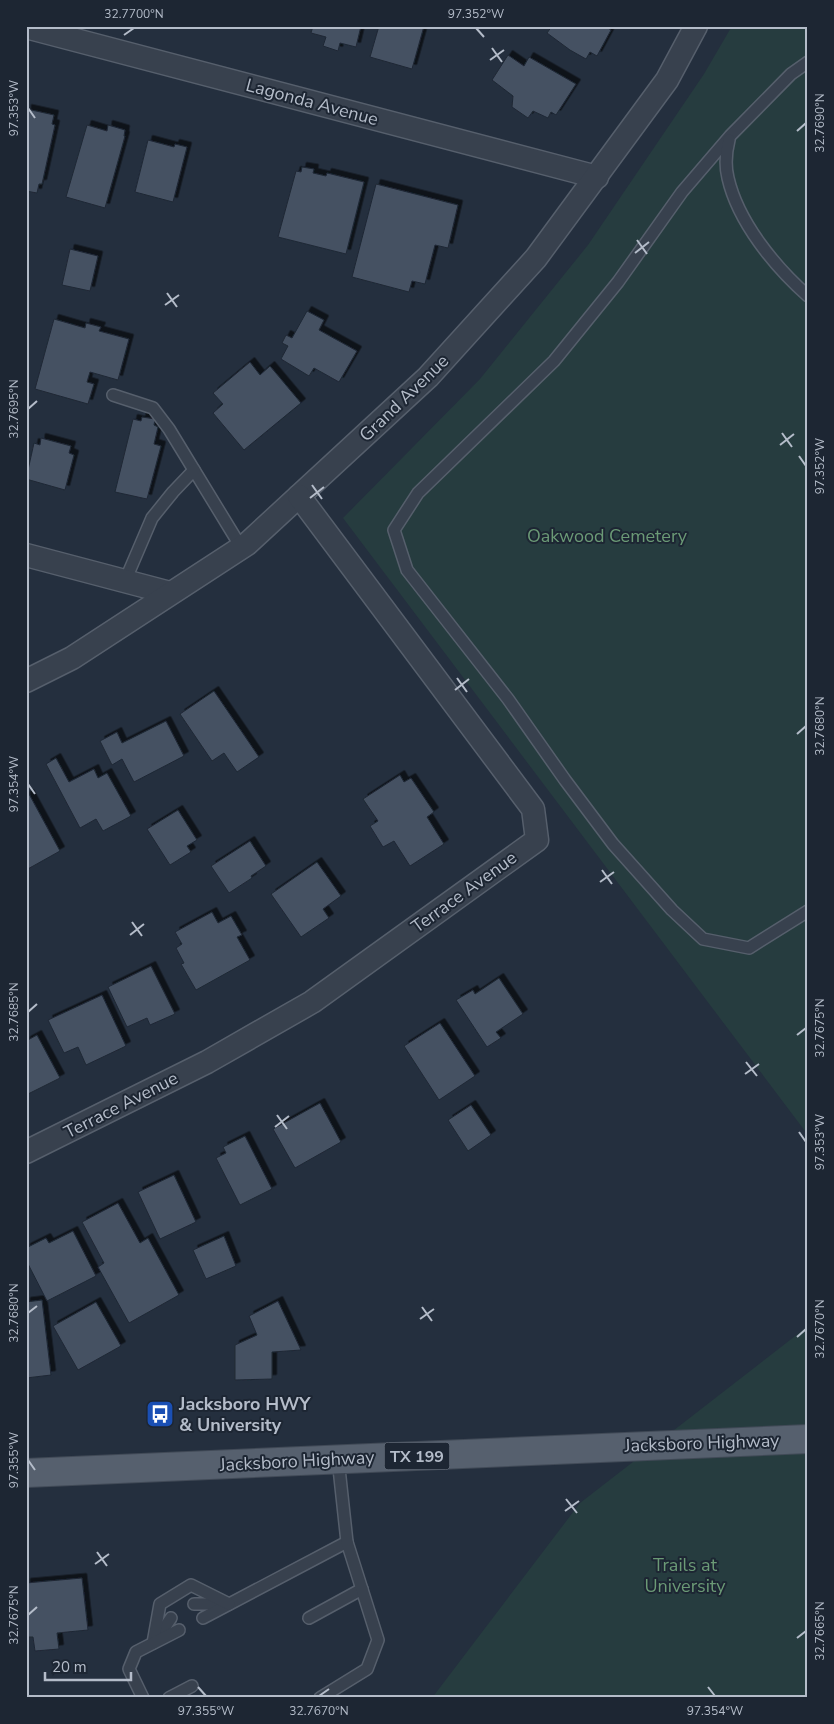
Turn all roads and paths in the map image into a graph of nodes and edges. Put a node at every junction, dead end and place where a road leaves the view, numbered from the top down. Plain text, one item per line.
1 (696, 26) edge
2 (26, 27) edge
3 (808, 62) edge
4 (730, 136) junction
5 (597, 177) junction
6 (808, 296) edge
7 (113, 395) dead end
8 (194, 470) junction
9 (299, 496) junction
10 (241, 547) junction
11 (26, 555) edge
12 (125, 581) junction
13 (170, 593) junction
14 (26, 681) edge
15 (808, 911) edge
16 (26, 1152) edge
17 (808, 1439) edge
18 (338, 1459) junction
19 (26, 1473) edge
20 (347, 1542) junction
21 (362, 1589) junction
22 (194, 1604) dead end
23 (229, 1604) junction
24 (171, 1618) dead end
25 (202, 1618) dead end
26 (309, 1618) dead end
27 (179, 1630) dead end
28 (153, 1643) junction
29 (192, 1686) dead end
30 (143, 1698) edge
31 (169, 1698) edge
32 (320, 1698) edge

1 - 5 street, Grand Avenue
2 - 5 street, Lagonda Avenue
3 - 4 lane
4 - 6 lane
4 - 15 lane
5 - 9 street, Grand Avenue
7 - 8 lane
8 - 10 lane
8 - 12 lane
9 - 10 street, Grand Avenue
9 - 16 street, Terrace Avenue
10 - 13 street, Grand Avenue
11 - 12 street
12 - 13 street
13 - 14 street, Grand Avenue
17 - 18 main road, Jacksboro Highway / TX 199
18 - 19 main road, Jacksboro Highway / TX 199
18 - 20 lane
20 - 21 lane
20 - 23 lane
21 - 26 lane
21 - 32 lane
22 - 23 lane
23 - 25 lane
23 - 28 lane
24 - 28 lane
27 - 28 lane
28 - 30 lane
29 - 31 lane

